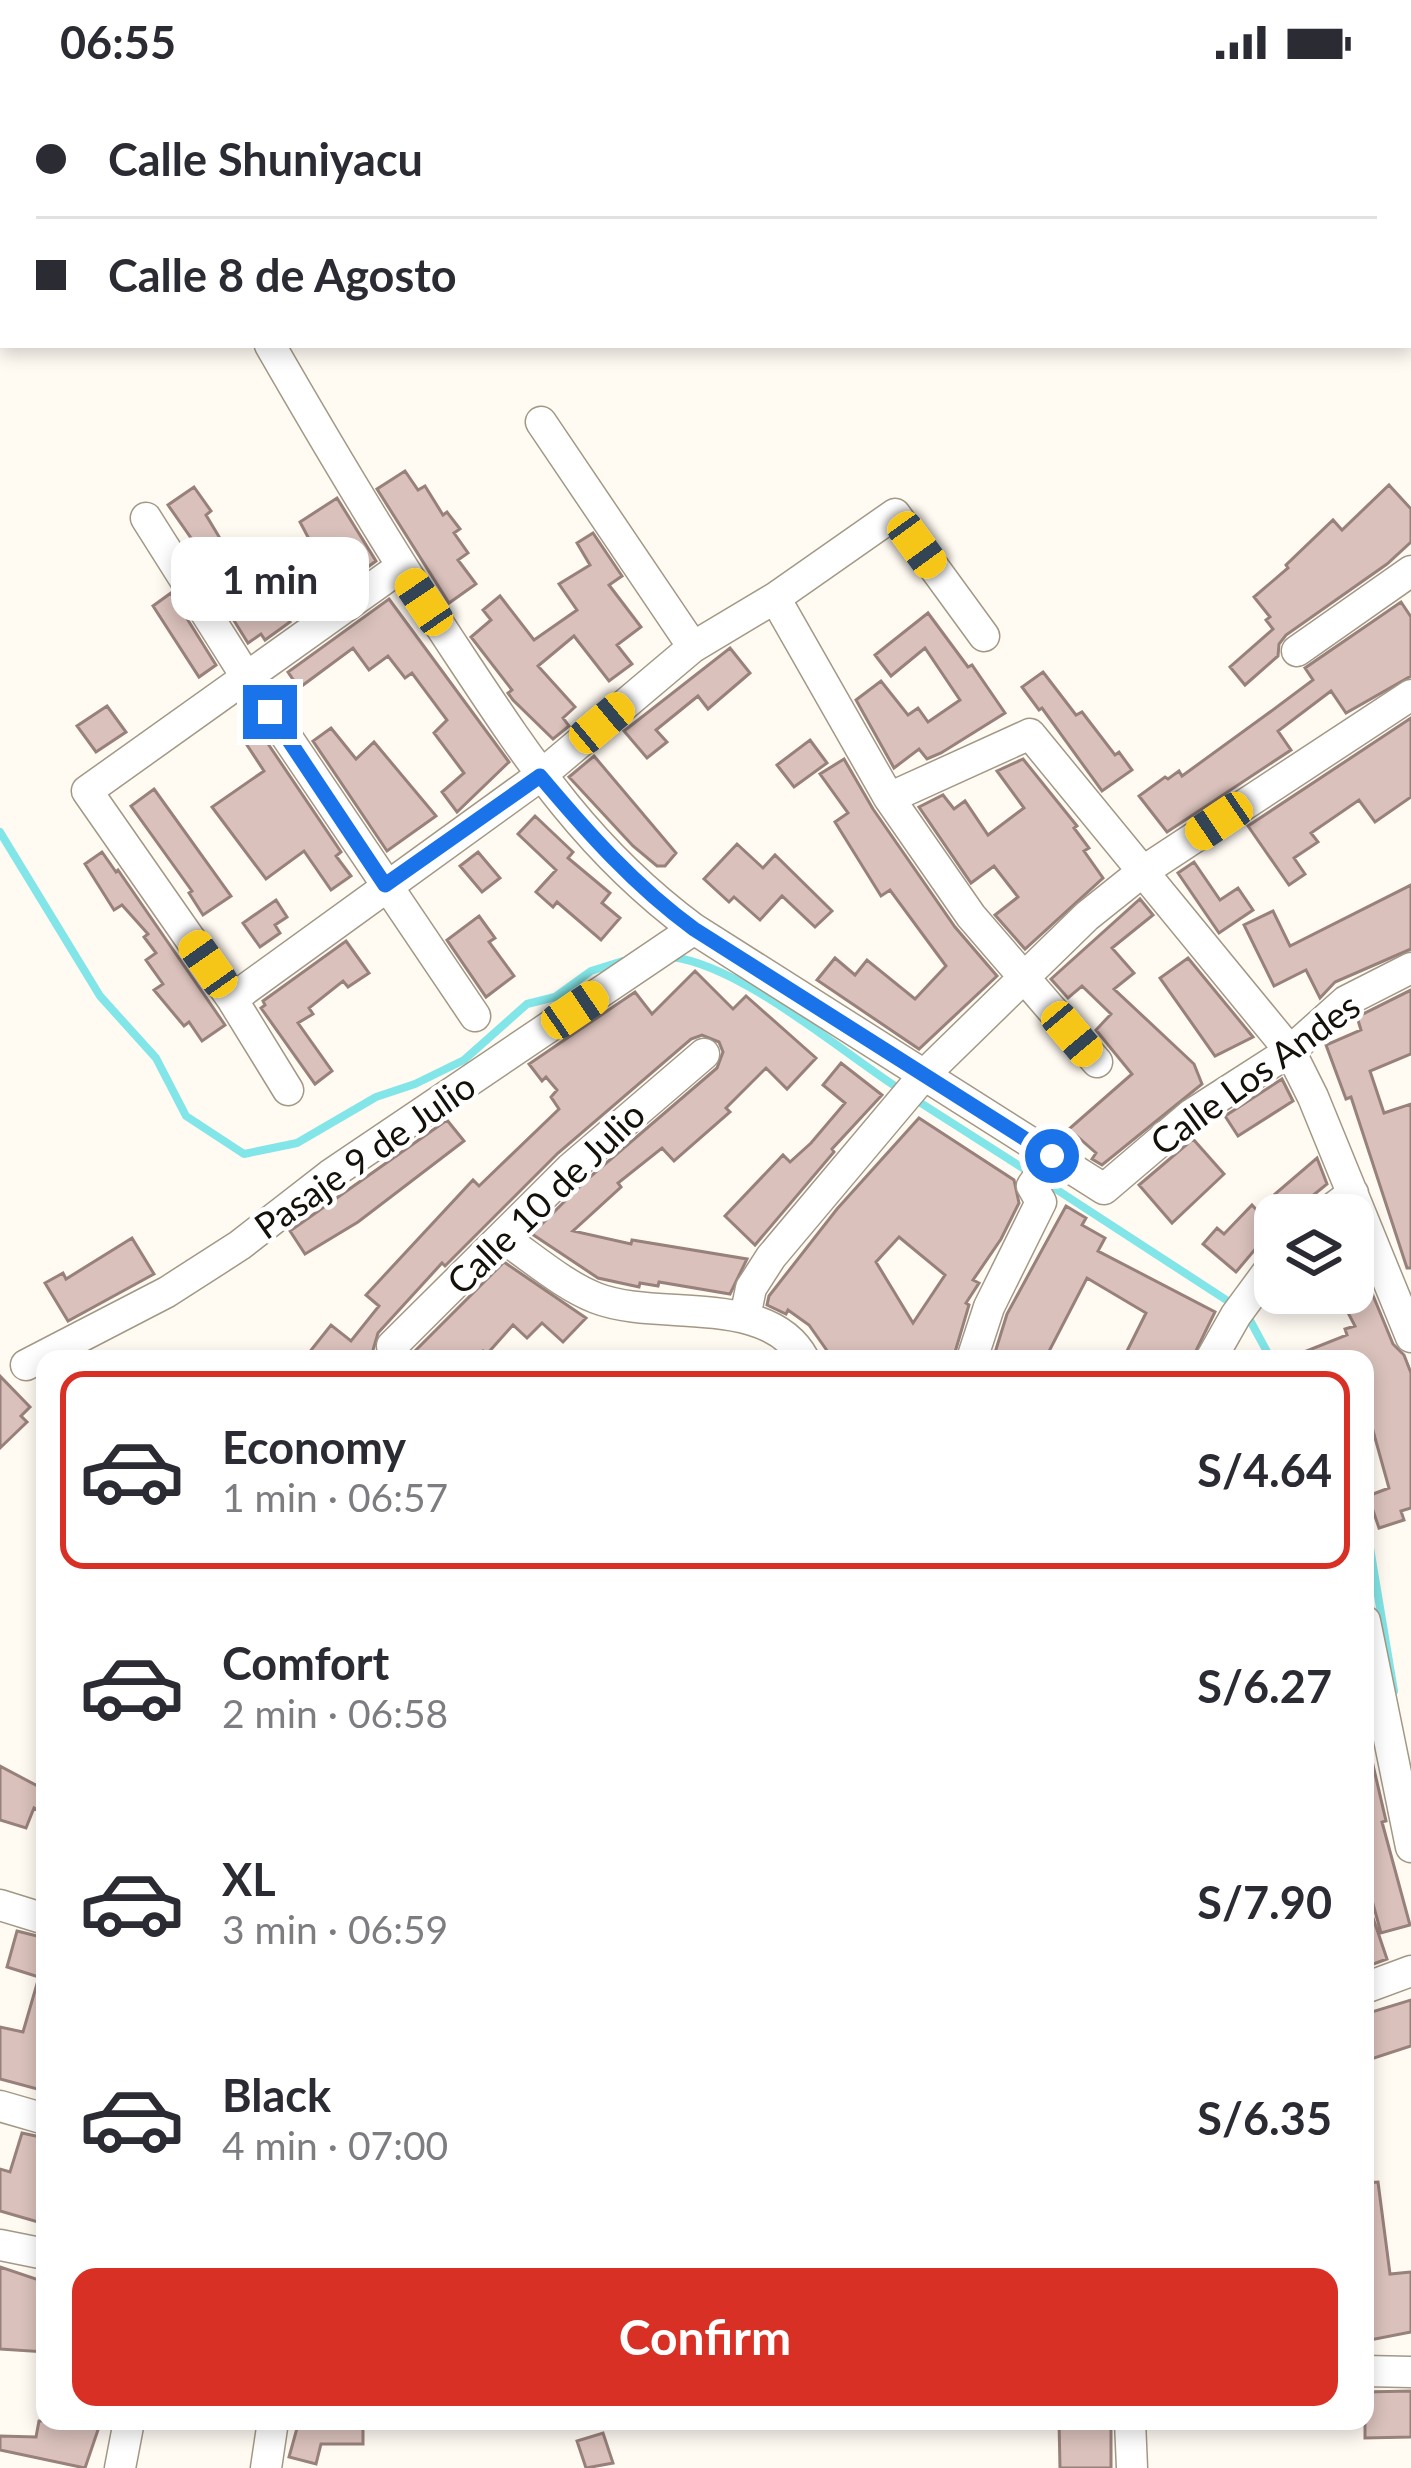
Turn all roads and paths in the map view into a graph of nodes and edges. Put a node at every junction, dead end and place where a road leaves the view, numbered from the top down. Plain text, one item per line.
1 (272, 348) edge
2 (541, 422) dead end
3 (146, 518) dead end
4 (400, 567) junction
5 (1411, 571) edge
6 (775, 598) junction
7 (984, 636) dead end
8 (693, 647) junction
9 (1297, 650) dead end
10 (247, 678) junction
11 (1411, 695) edge
12 (540, 776) junction
13 (889, 798) junction
14 (1142, 872) junction
15 (385, 885) junction
16 (694, 929) junction
17 (1411, 968) edge
18 (1024, 976) junction
19 (232, 999) junction
20 (475, 1016) dead end
21 (1290, 1051) junction
22 (704, 1054) dead end
23 (1097, 1063) dead end
24 (924, 1075) junction
25 (288, 1090) dead end
26 (1052, 1156) junction
27 (1353, 1193) joint
28 (502, 1238) junction
29 (1254, 1291) edge
30 (1236, 1315) junction
31 (745, 1317) junction
32 (1411, 1336) edge
33 (392, 1346) dead end
34 (53, 1350) edge
35 (796, 1350) edge
36 (975, 1350) edge
37 (1216, 1350) edge
38 (1244, 1350) edge
39 (36, 1359) edge
40 (26, 1364) dead end
41 (1374, 1665) edge
42 (1411, 1847) edge
43 (0, 1905) edge
44 (36, 1916) edge
45 (1411, 1971) edge
46 (1374, 1985) edge
47 (0, 2106) edge
48 (36, 2116) edge
49 (0, 2245) edge
50 (36, 2252) edge
51 (1374, 2371) edge
52 (1411, 2372) edge
53 (127, 2430) edge
54 (272, 2430) edge
55 (1130, 2430) edge
56 (120, 2468) edge
57 (266, 2468) edge
58 (1132, 2468) edge

1 - 4 street
2 - 8 street
3 - 10 street
4 - 10 street
4 - 12 street
5 - 9 street
6 - 7 street
6 - 8 street
6 - 13 street
8 - 12 street
10 - 15 street
10 - 19 street
11 - 14 street
12 - 15 street
12 - 16 street
13 - 14 street
13 - 18 street
14 - 18 street
14 - 21 street
15 - 19 street
15 - 20 street
16 - 24 street
16 - 34 street, Pasaje 9 de Julio
17 - 21 street, Calle Los Andes
18 - 23 street
18 - 24 street
19 - 25 street
21 - 26 street, Calle Los Andes
21 - 27 street
22 - 28 street, Calle 10 de Julio
24 - 26 street
24 - 31 street
26 - 36 street
27 - 32 street
28 - 31 street
28 - 33 street, Calle 10 de Julio
29 - 30 street
30 - 37 street
30 - 38 street
31 - 35 street
39 - 40 street, Pasaje 9 de Julio
41 - 42 street
43 - 44 street
45 - 46 street
47 - 48 street
49 - 50 street
51 - 52 street
53 - 56 street
54 - 57 street
55 - 58 street

